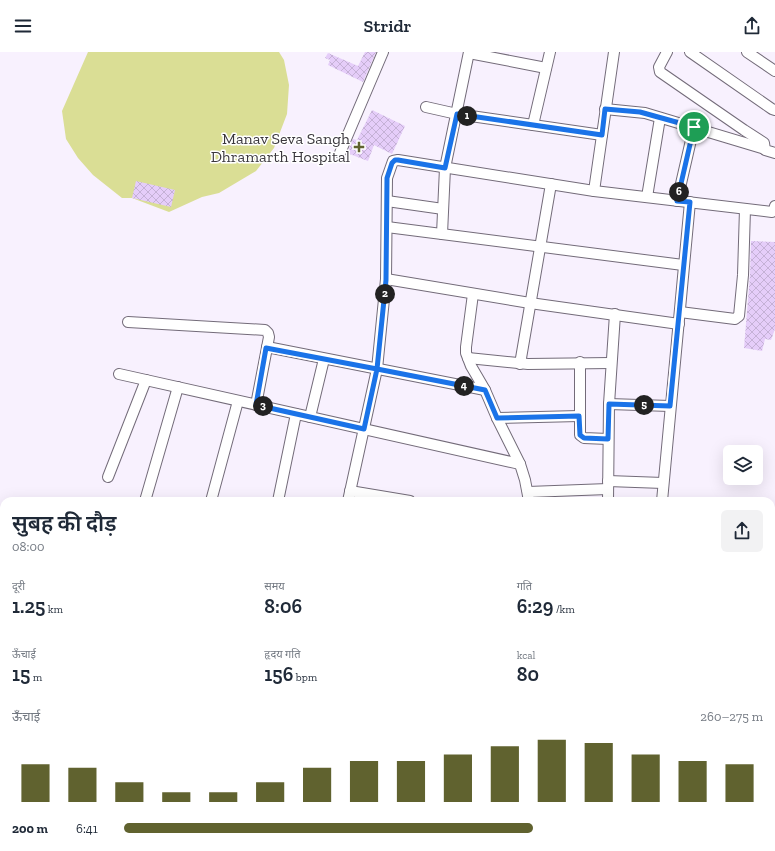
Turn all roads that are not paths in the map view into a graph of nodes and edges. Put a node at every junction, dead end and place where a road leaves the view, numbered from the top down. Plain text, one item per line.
1 (383, 52) edge
2 (469, 52) edge
3 (550, 52) edge
4 (614, 52) edge
5 (667, 52) edge
6 (690, 52) edge
7 (747, 52) edge
8 (546, 68) junction
9 (775, 71) edge
10 (426, 107) dead end
11 (605, 109) junction
12 (775, 110) edge
13 (457, 114) junction
14 (660, 118) junction
15 (533, 125) junction
16 (694, 127) junction
17 (602, 135) junction
18 (765, 148) junction
19 (340, 153) dead end
20 (775, 153) edge
21 (445, 168) junction
22 (551, 184) junction
23 (594, 191) junction
24 (647, 197) junction
25 (388, 201) junction
26 (677, 201) junction
27 (690, 202) junction
28 (775, 206) edge
29 (444, 209) junction
30 (745, 209) junction
31 (388, 227) junction
32 (442, 234) junction
33 (540, 246) junction
34 (683, 266) junction
35 (386, 280) junction
36 (473, 294) junction
37 (530, 303) junction
38 (680, 312) junction
39 (615, 314) junction
40 (128, 322) dead end
41 (679, 324) junction
42 (266, 348) junction
43 (468, 358) junction
44 (324, 359) junction
45 (580, 362) junction
46 (611, 363) junction
47 (520, 364) junction
48 (377, 369) junction
49 (118, 374) dead end
50 (146, 380) junction
51 (178, 387) junction
52 (485, 390) junction
53 (238, 400) junction
54 (609, 404) junction
55 (256, 405) junction
56 (670, 406) junction
57 (296, 414) junction
58 (579, 416) junction
59 (310, 417) junction
60 (497, 418) junction
61 (364, 429) junction
62 (608, 439) junction
63 (520, 464) junction
64 (108, 477) dead end
65 (663, 483) junction
66 (608, 485) junction
67 (349, 496) edge
68 (528, 496) edge
69 (146, 497) edge
70 (212, 497) edge
71 (279, 497) edge
72 (361, 497) edge
73 (608, 497) edge
74 (662, 497) edge

1 - 19 street
2 - 8 street
2 - 13 street
3 - 8 street
4 - 11 street
5 - 18 street
6 - 12 street
7 - 9 street
8 - 15 street
10 - 13 street
11 - 14 street
11 - 17 street
13 - 15 street
13 - 21 street
14 - 16 street
14 - 24 street
15 - 17 street
16 - 18 street
16 - 26 street
17 - 23 street
18 - 20 street
21 - 22 street
21 - 25 street
21 - 29 street
22 - 23 street
22 - 33 street
23 - 24 street
24 - 26 street
25 - 29 street
25 - 31 street
26 - 27 street
27 - 30 street
27 - 34 street
28 - 30 street
29 - 32 street
30 - 38 street
31 - 32 street
31 - 35 street
32 - 33 street
33 - 34 street
33 - 37 street
34 - 38 street
35 - 36 street
35 - 48 street
36 - 37 street
36 - 43 street
37 - 39 street
37 - 47 street
38 - 41 street
39 - 41 street
39 - 46 street
40 - 42 street
41 - 56 street
42 - 44 street
42 - 55 street
43 - 47 street
43 - 52 street
44 - 48 street
44 - 59 street
45 - 46 street
45 - 47 street
45 - 58 street
46 - 54 street
48 - 52 street
48 - 61 street
49 - 50 street
50 - 51 street
50 - 64 street
51 - 53 street
51 - 69 street
52 - 60 street
53 - 55 street
53 - 70 street
54 - 56 street
54 - 62 street
55 - 57 street
56 - 65 street
57 - 59 street
57 - 71 street
58 - 60 street
58 - 62 street
59 - 61 street
60 - 63 street
61 - 63 street
61 - 67 street
62 - 66 street
63 - 68 street
65 - 66 street
65 - 74 street
66 - 68 street
66 - 73 street
67 - 72 street

